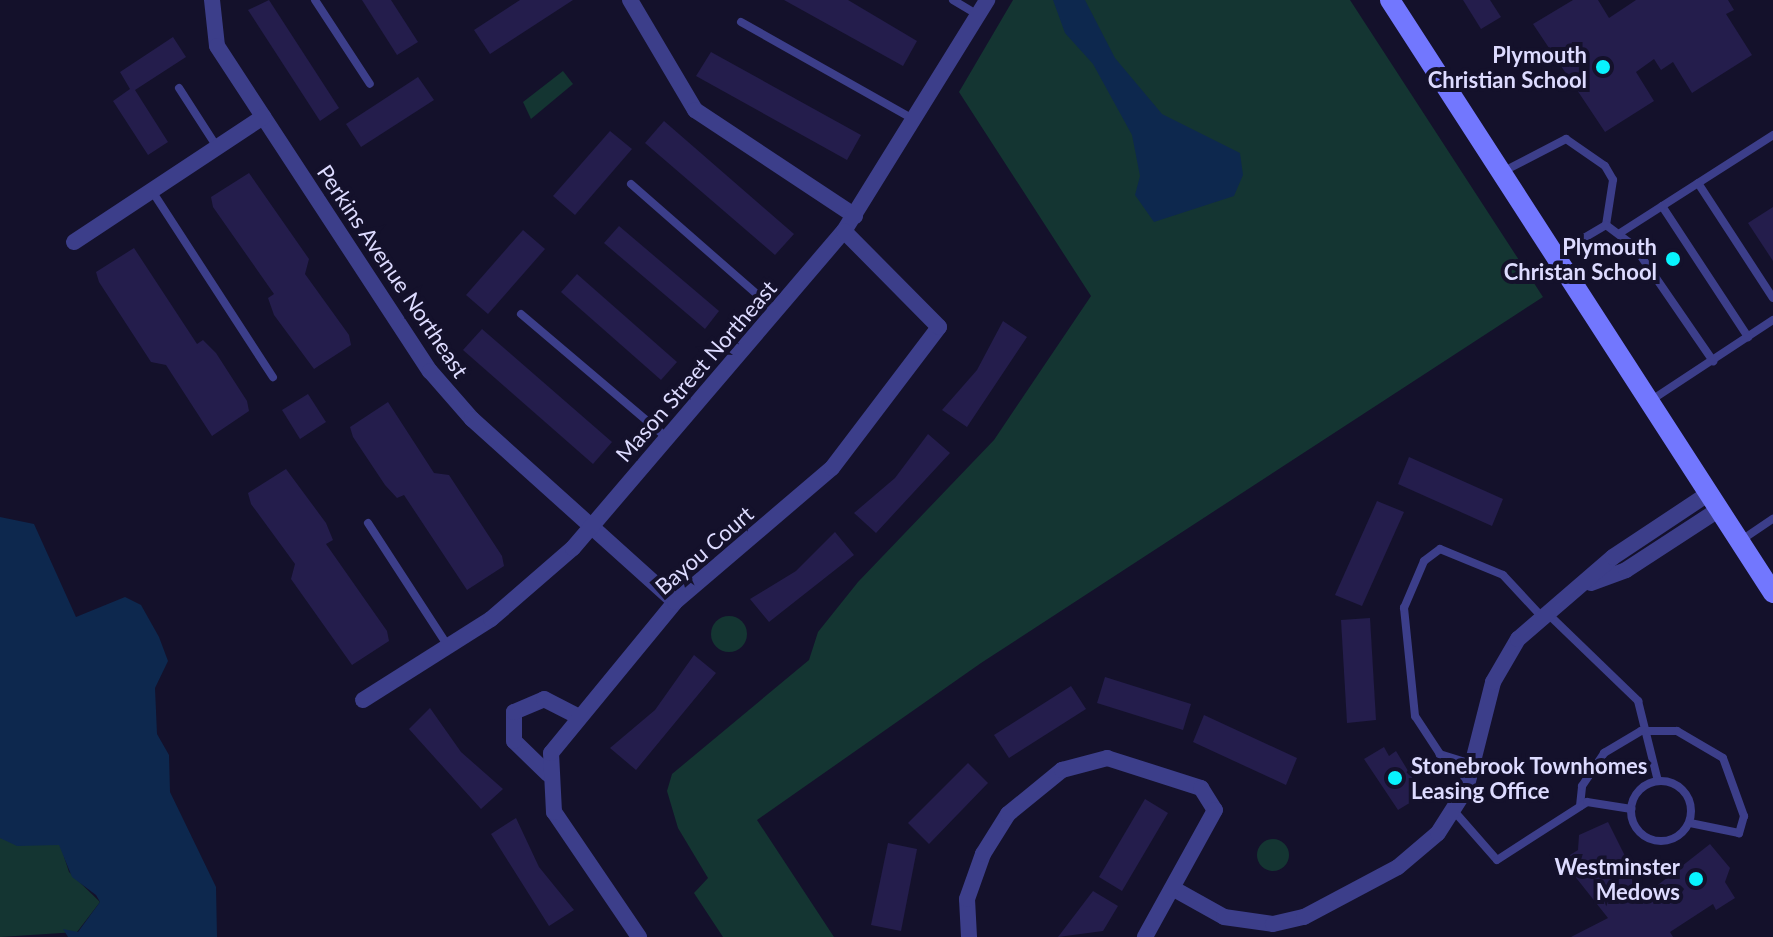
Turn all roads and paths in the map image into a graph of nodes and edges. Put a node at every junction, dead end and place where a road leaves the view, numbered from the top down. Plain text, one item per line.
1 (212, 0) edge
2 (315, 0) edge
3 (630, 0) edge
4 (953, 0) edge
5 (987, 0) edge
6 (1390, 0) edge
7 (978, 15) junction
8 (741, 22) dead end
9 (370, 84) dead end
10 (179, 88) dead end
11 (263, 117) junction
12 (916, 120) junction
13 (1773, 135) edge
14 (218, 147) junction
15 (1499, 174) junction
16 (1698, 183) junction
17 (631, 184) dead end
18 (152, 191) junction
19 (1662, 206) junction
20 (855, 216) junction
21 (1606, 225) junction
22 (844, 231) junction
23 (1620, 233) junction
24 (74, 242) dead end
25 (1553, 257) junction
26 (1773, 298) edge
27 (777, 311) junction
28 (521, 314) dead end
29 (1773, 320) edge
30 (1748, 337) junction
31 (1713, 361) junction
32 (273, 377) dead end
33 (1648, 402) junction
34 (666, 437) junction
35 (1713, 502) junction
36 (1773, 519) edge
37 (368, 523) dead end
38 (593, 524) junction
39 (1739, 541) junction
40 (1773, 593) edge
41 (675, 602) junction
42 (1544, 615) junction
43 (449, 646) junction
44 (363, 700) dead end
45 (577, 716) junction
46 (1651, 729) junction
47 (1476, 766) junction
48 (548, 774) junction
49 (1658, 781) junction
50 (1580, 806) junction
51 (1631, 809) junction
52 (1454, 811) junction
53 (1690, 823) junction
54 (1174, 889) junction
55 (1274, 930) edge
56 (639, 937) edge
57 (969, 937) edge
58 (1145, 937) edge

1 - 11 street, Perkins Avenue Northeast
2 - 9 lane
3 - 20 street
4 - 7 lane
5 - 7 street, Mason Street Northeast
6 - 15 main road
7 - 12 street, Mason Street Northeast
8 - 12 lane
10 - 14 lane
11 - 14 street
11 - 38 street, Perkins Avenue Northeast
12 - 20 street, Mason Street Northeast
13 - 16 lane
14 - 18 street
15 - 21 lane
15 - 25 main road
16 - 19 lane
16 - 26 lane
17 - 27 lane
18 - 24 street
18 - 32 lane
19 - 23 lane
19 - 30 lane
20 - 22 street, Mason Street Northeast
21 - 23 lane
21 - 25 lane
22 - 27 street, Mason Street Northeast
22 - 41 street, Bayou Court
23 - 31 lane
25 - 33 main road
27 - 34 street, Mason Street Northeast
28 - 34 lane
29 - 30 lane
30 - 31 lane
31 - 33 lane
33 - 35 main road
34 - 38 street, Mason Street Northeast
35 - 39 main road
35 - 42 street
36 - 39 lane
37 - 43 lane
38 - 41 street, Perkins Avenue Northeast
38 - 43 street, Mason Street Northeast
39 - 40 main road
41 - 45 street, Bayou Court
42 - 46 lane
42 - 47 street
42 - 47 lane
43 - 44 street, Mason Street Northeast
45 - 48 street, Bayou Court
45 - 48 street
46 - 49 lane
46 - 50 lane
46 - 53 lane
47 - 52 street
48 - 56 street
49 - 51 lane
49 - 53 lane
50 - 51 lane
50 - 52 lane
51 - 53 lane
52 - 55 street
54 - 55 street
54 - 57 street
54 - 58 street

